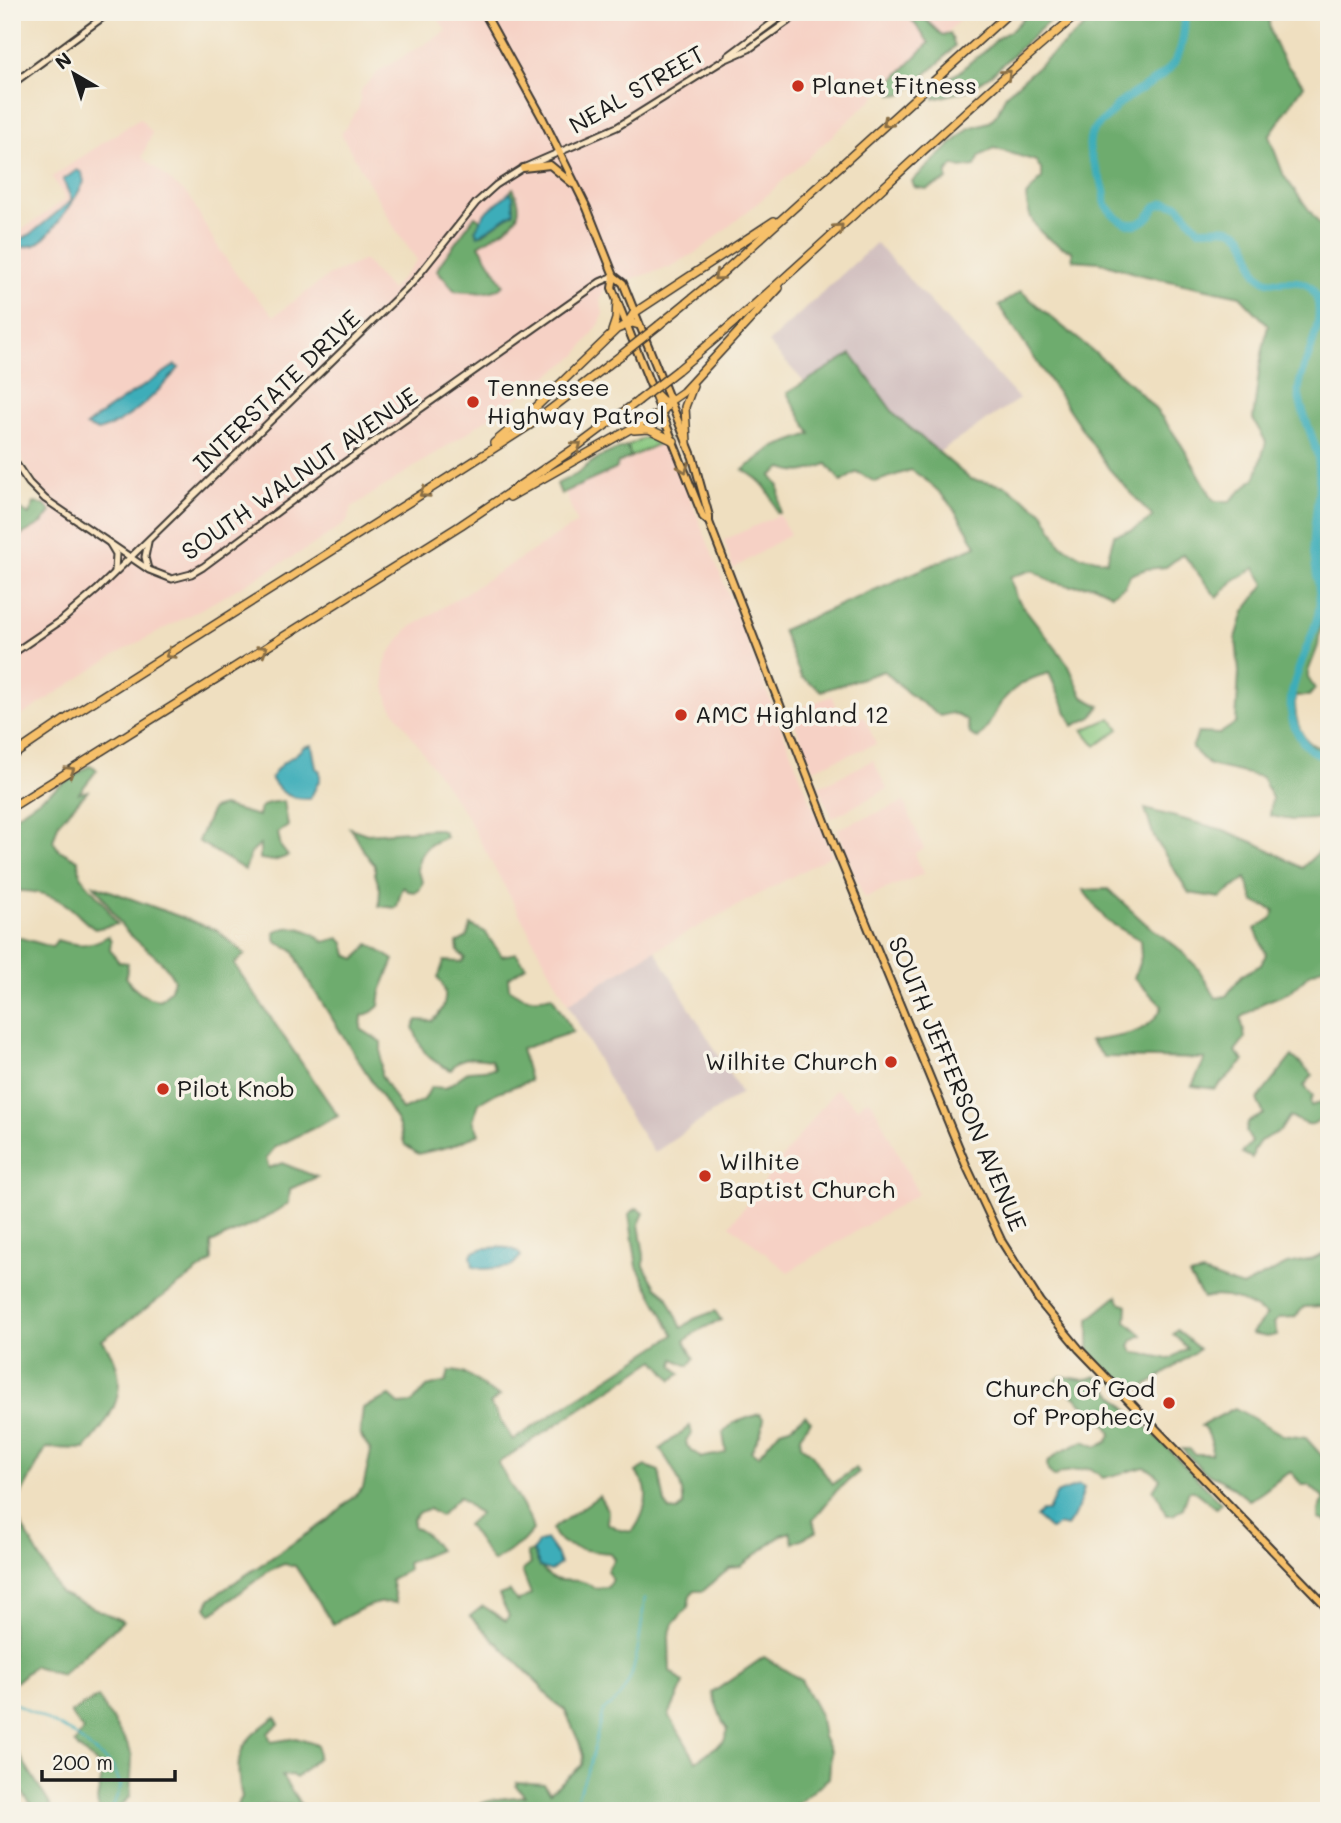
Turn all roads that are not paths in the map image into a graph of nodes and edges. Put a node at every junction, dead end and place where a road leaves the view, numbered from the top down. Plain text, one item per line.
1 (110, 12) edge
2 (484, 12) edge
3 (788, 12) edge
4 (801, 12) edge
5 (1010, 12) edge
6 (1080, 12) edge
7 (724, 60) junction
8 (12, 85) edge
9 (560, 153) junction
10 (523, 168) junction
11 (576, 187) junction
12 (800, 202) junction
13 (818, 247) junction
14 (614, 276) junction
15 (617, 301) junction
16 (634, 313) junction
17 (627, 324) junction
18 (639, 325) junction
19 (609, 337) junction
20 (706, 367) junction
21 (655, 393) junction
22 (670, 401) junction
23 (662, 411) junction
24 (617, 437) junction
25 (674, 441) junction
26 (687, 443) junction
27 (12, 458) edge
28 (460, 471) junction
29 (709, 522) junction
30 (461, 525) junction
31 (149, 539) junction
32 (108, 541) junction
33 (131, 556) junction
34 (148, 569) junction
35 (114, 572) junction
36 (12, 654) edge
37 (12, 756) edge
38 (12, 807) edge
39 (1329, 1609) edge

1 - 8 main road
2 - 9 main road, SOUTH JEFFERSON AVENUE
3 - 7 main road
4 - 7 main road, NEAL STREET
5 -> 12 highway
13 -> 6 highway
7 - 9 main road, NEAL STREET
9 - 10 main road, INTERSTATE DRIVE
9 - 11 main road, SOUTH JEFFERSON AVENUE
10 - 11 main road
10 - 31 main road, INTERSTATE DRIVE
11 - 14 main road, SOUTH JEFFERSON AVENUE
12 - 16 highway
12 -> 28 highway, bridge
13 - 20 highway
30 -> 13 highway, bridge
14 - 15 main road, SOUTH JEFFERSON AVENUE
14 - 16 main road, SOUTH JEFFERSON AVENUE
14 - 34 main road, SOUTH WALNUT AVENUE
15 - 17 main road, SOUTH JEFFERSON AVENUE
15 - 19 highway
16 - 17 highway
16 - 18 main road, SOUTH JEFFERSON AVENUE
17 - 18 highway
17 - 19 highway
17 - 21 main road, SOUTH JEFFERSON AVENUE
18 - 22 main road, SOUTH JEFFERSON AVENUE
19 - 28 highway
20 - 22 highway
20 - 26 highway
21 - 22 highway
21 - 23 main road, SOUTH JEFFERSON AVENUE
22 - 23 highway
22 - 26 main road, SOUTH JEFFERSON AVENUE
23 - 24 highway
23 - 25 main road, SOUTH JEFFERSON AVENUE
24 - 25 highway
24 - 30 highway
25 -> 29 main road, SOUTH JEFFERSON AVENUE
26 - 29 main road, SOUTH JEFFERSON AVENUE
27 - 32 main road, SOUTH WALNUT AVENUE
28 -> 37 highway
29 - 39 main road, SOUTH JEFFERSON AVENUE
38 -> 30 highway
31 - 33 main road, INTERSTATE DRIVE
31 - 34 main road
32 - 33 main road, SOUTH WALNUT AVENUE
32 - 35 main road
33 - 34 main road, SOUTH WALNUT AVENUE
33 - 35 main road, INTERSTATE DRIVE
35 - 36 main road, INTERSTATE DRIVE

